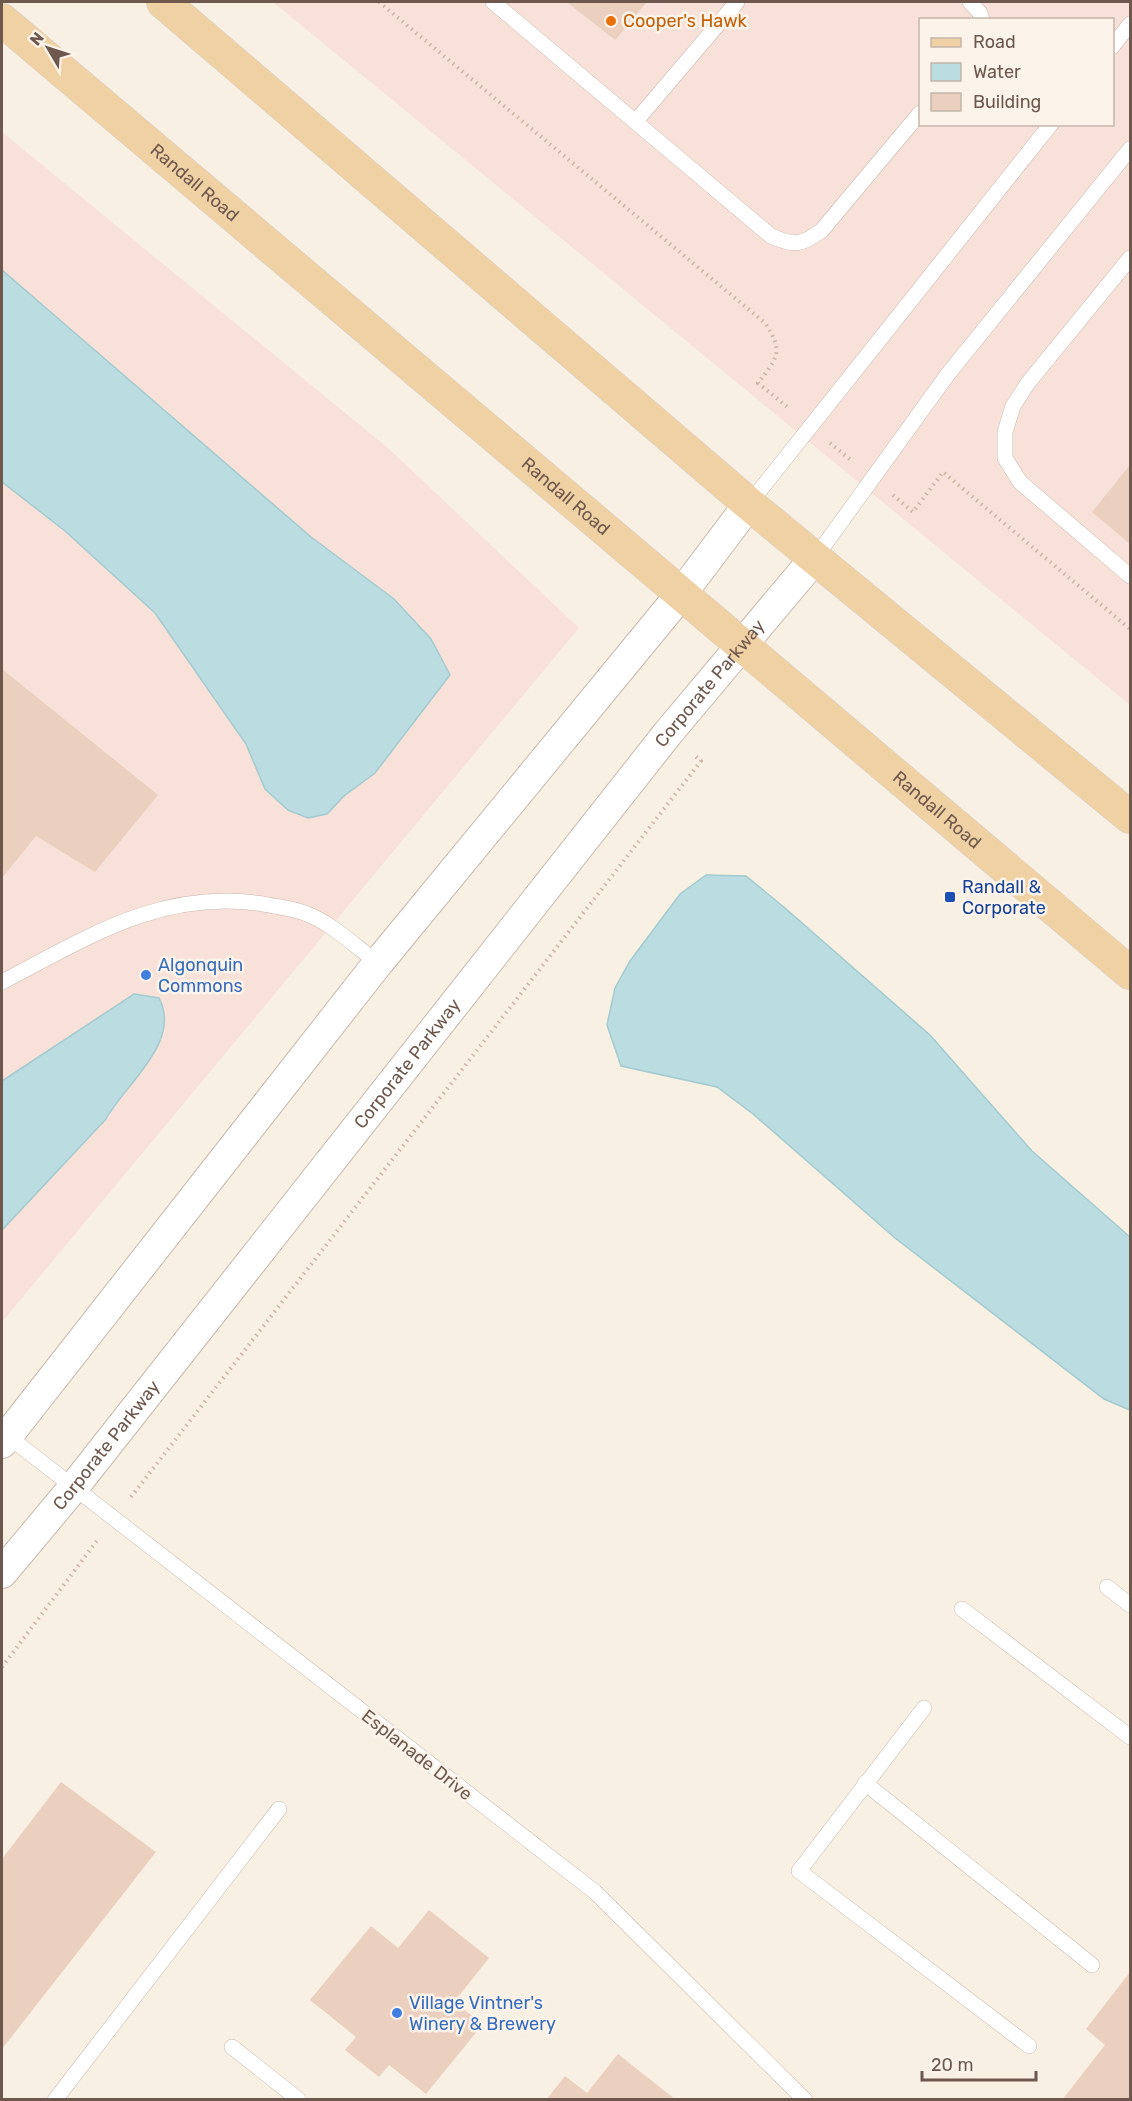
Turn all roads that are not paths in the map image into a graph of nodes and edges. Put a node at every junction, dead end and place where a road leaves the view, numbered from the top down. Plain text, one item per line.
1 (163, 2) edge
2 (493, 2) edge
3 (737, 2) edge
4 (970, 2) edge
5 (981, 18) edge
6 (2, 20) edge
7 (1131, 24) edge
8 (1114, 46) edge
9 (919, 115) edge
10 (636, 121) junction
11 (1049, 126) edge
12 (1131, 149) edge
13 (1131, 258) edge
14 (749, 504) junction
15 (815, 558) junction
16 (1131, 576) edge
17 (682, 593) junction
18 (744, 645) junction
19 (1131, 817) edge
20 (378, 963) junction
21 (1131, 973) edge
22 (2, 982) edge
23 (4, 1436) edge
24 (73, 1488) junction
25 (2, 1573) edge
26 (1107, 1587) dead end
27 (1131, 1605) edge
28 (962, 1609) dead end
29 (924, 1708) dead end
30 (1131, 1737) edge
31 (866, 1783) junction
32 (279, 1809) dead end
33 (1092, 1965) dead end
34 (1029, 2046) dead end
35 (232, 2047) dead end
36 (799, 2097) edge
37 (56, 2100) edge
38 (299, 2100) edge

1 - 14 main road
2 - 10 lane
3 - 10 lane
4 - 5 lane
6 - 17 main road, Randall Road
7 - 8 lane
9 - 10 lane
11 - 14 lane
12 - 15 lane
13 - 16 lane
14 - 15 main road
14 - 17 street
15 - 18 street, Corporate Parkway
15 - 19 main road
17 - 18 main road, Randall Road
17 - 20 street
18 - 21 main road, Randall Road
18 - 24 street, Corporate Parkway
20 - 22 lane
20 - 23 street
23 - 24 lane, Esplanade Drive
24 - 25 street, Corporate Parkway
24 - 36 lane, Esplanade Drive
26 - 27 lane
28 - 30 lane
29 - 31 lane
31 - 33 lane
31 - 34 lane
32 - 37 lane
35 - 38 lane

